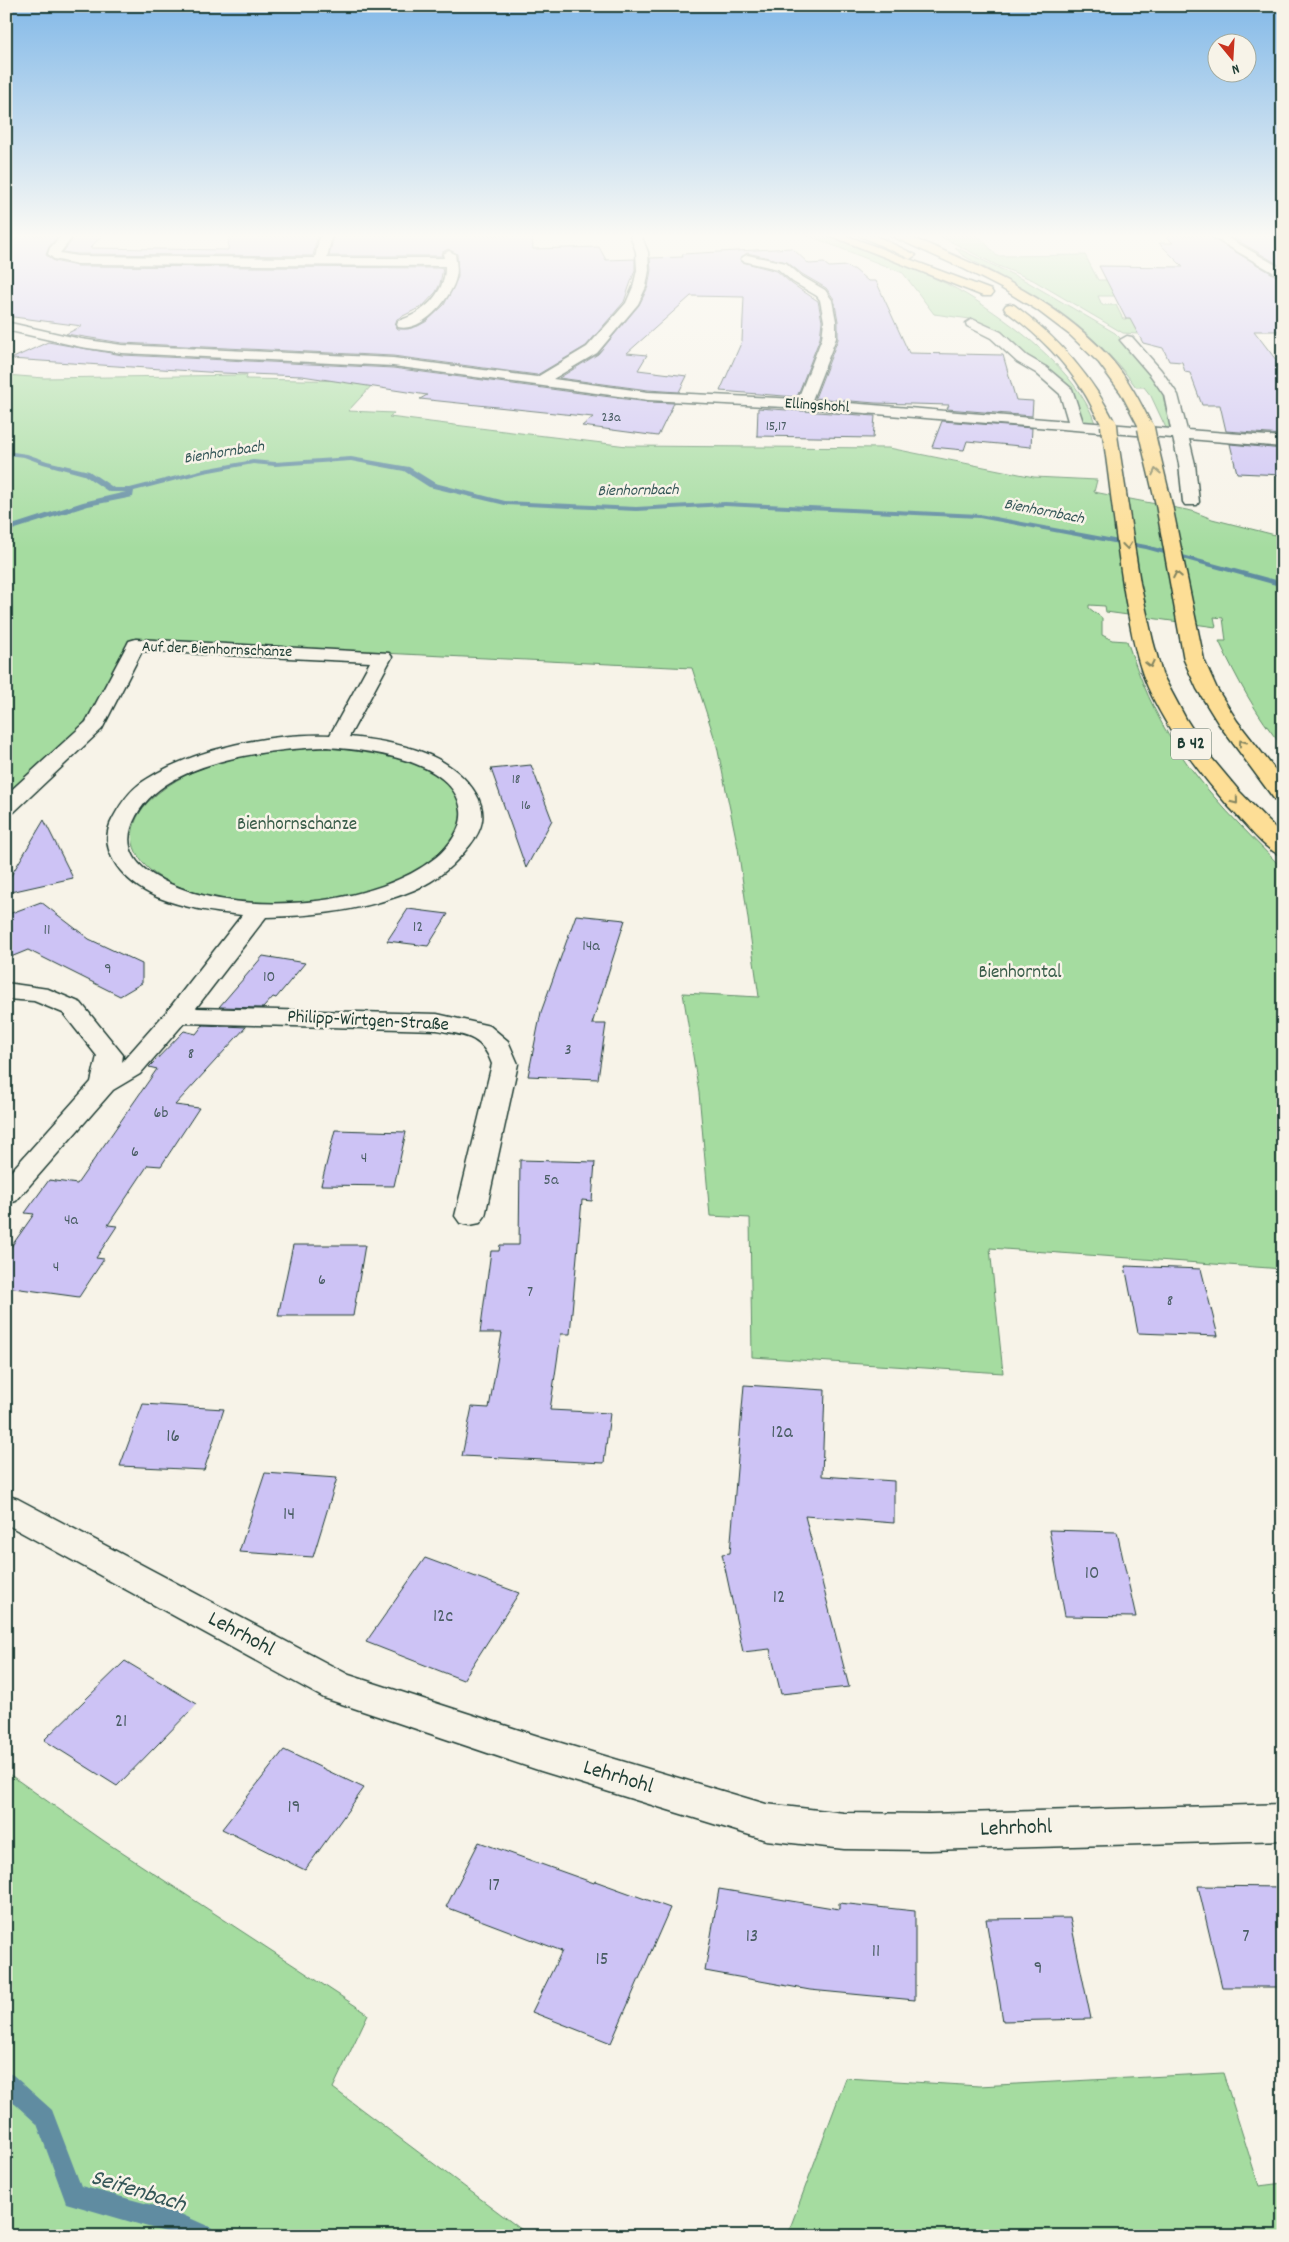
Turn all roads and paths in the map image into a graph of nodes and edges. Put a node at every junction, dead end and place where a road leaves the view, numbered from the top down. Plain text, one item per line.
1 (66, 340) edge
2 (601, 340) edge
3 (828, 340) edge
4 (1001, 340) edge
5 (1049, 340) edge
6 (1083, 340) edge
7 (1127, 340) dead end
8 (539, 382) junction
9 (803, 404) junction
10 (1077, 426) junction
11 (1181, 434) junction
12 (1283, 442) edge
13 (1191, 502) dead end
14 (336, 742) junction
15 (1283, 795) edge
16 (6, 807) edge
17 (1283, 849) edge
18 (258, 910) junction
19 (6, 991) edge
20 (177, 1015) junction
21 (104, 1084) junction
22 (6, 1195) edge
23 (470, 1216) dead end
24 (6, 1508) edge
25 (1283, 1822) edge

1 - 8 street, Ellingshohl
2 - 8 street
3 - 9 street
4 - 10 street
5 -> 17 highway, B 42
15 -> 6 highway, B 42
7 - 11 street
8 - 9 street, Ellingshohl
9 - 10 street, Ellingshohl
10 - 11 street, Ellingshohl
11 - 12 street, Ellingshohl
11 - 13 street
14 - 16 street, Auf der Bienhornschanze
14 - 18 street
14 - 18 street
18 - 20 street
19 - 21 street
20 - 21 street
20 - 23 street, Philipp-Wirtgen-Straße
21 - 22 street
24 - 25 street, Lehrhohl

